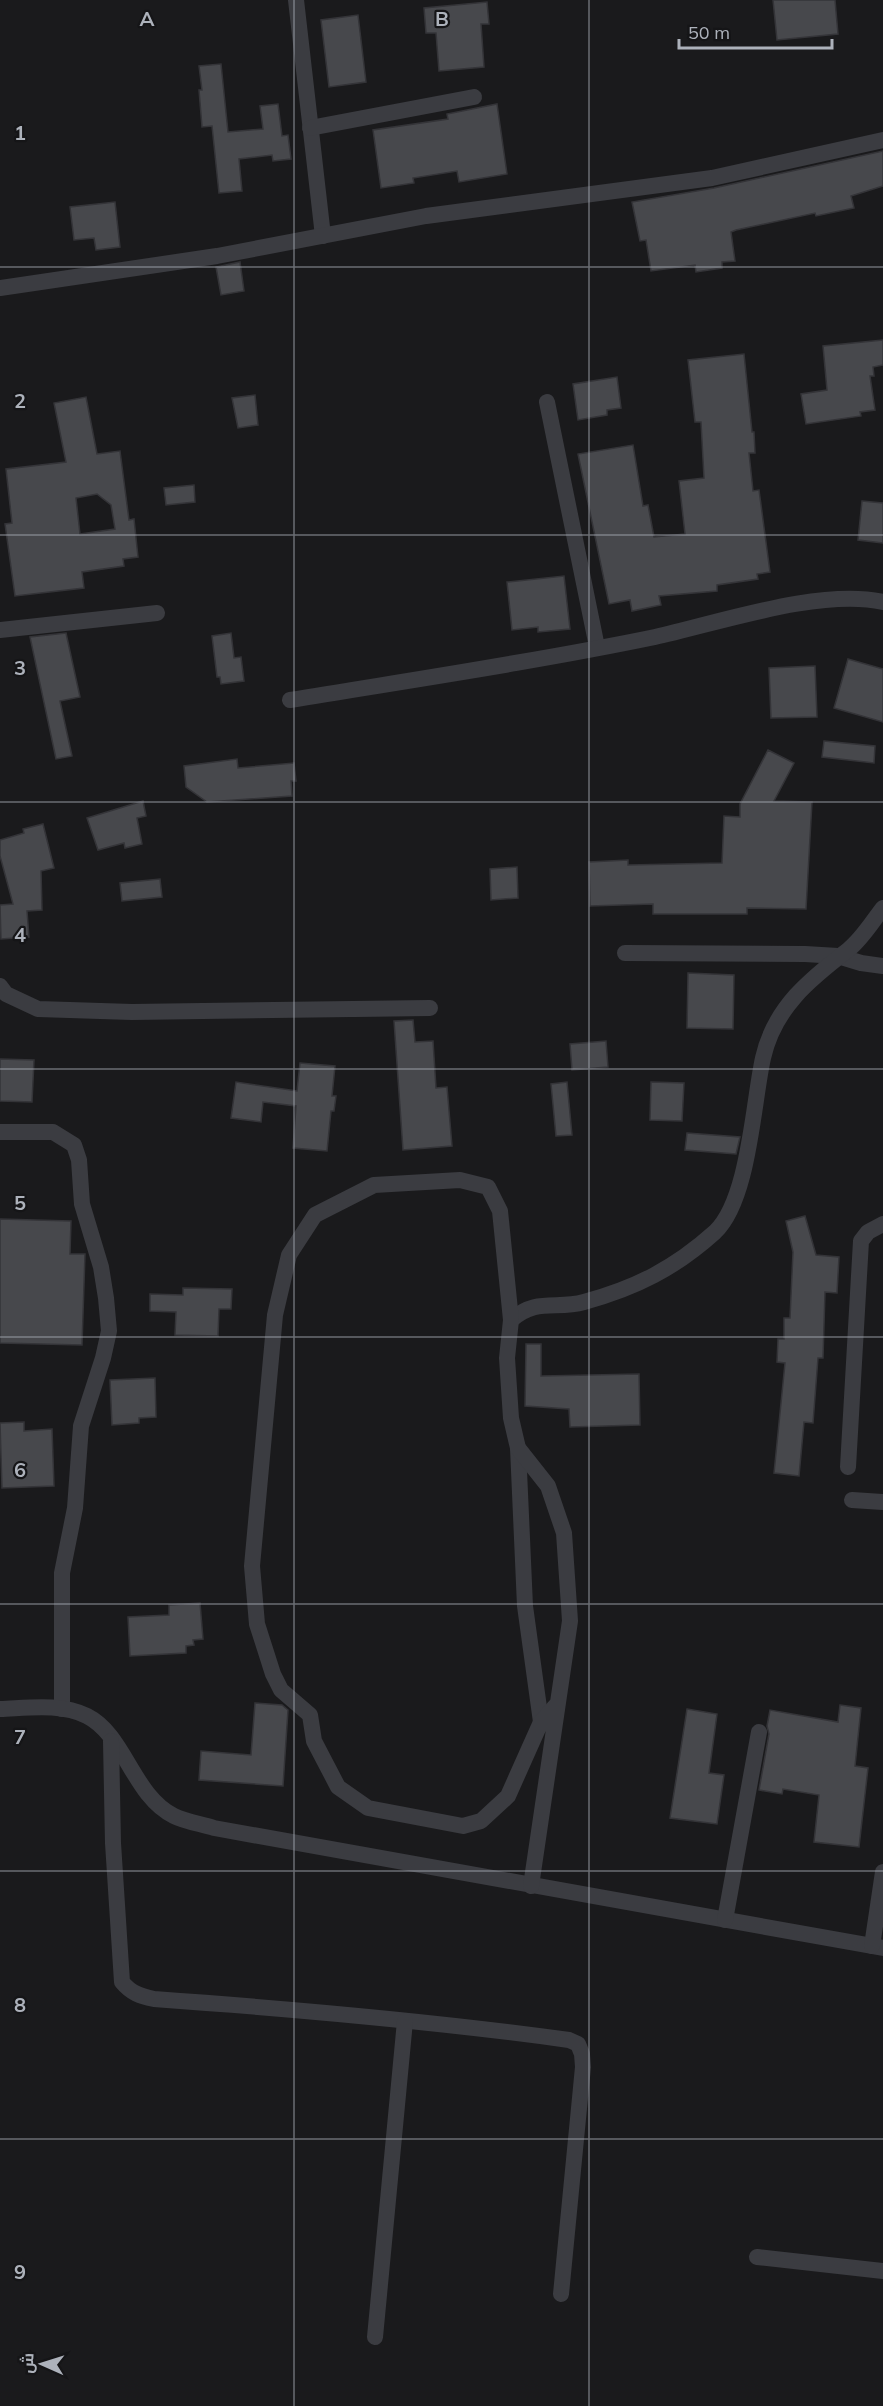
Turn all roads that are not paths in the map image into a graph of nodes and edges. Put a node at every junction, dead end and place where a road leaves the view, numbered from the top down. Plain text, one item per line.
1 (296, 0) edge
2 (474, 97) dead end
3 (310, 128) junction
4 (883, 140) edge
5 (323, 236) junction
6 (0, 288) edge
7 (547, 402) dead end
8 (883, 602) edge
9 (157, 613) dead end
10 (0, 630) edge
11 (597, 647) junction
12 (290, 700) dead end
13 (883, 908) edge
14 (625, 953) dead end
15 (838, 956) junction
16 (883, 966) edge
17 (0, 986) edge
18 (430, 1008) dead end
19 (0, 1132) edge
20 (883, 1224) edge
21 (512, 1320) junction
22 (518, 1448) junction
23 (848, 1467) dead end
24 (852, 1500) dead end
25 (883, 1502) edge
26 (558, 1703) junction
27 (0, 1709) edge
28 (62, 1709) junction
29 (541, 1722) junction
30 (759, 1732) dead end
31 (111, 1741) junction
32 (883, 1872) edge
33 (531, 1886) junction
34 (726, 1920) junction
35 (878, 1947) edge
36 (405, 2021) junction
37 (757, 2257) dead end
38 (883, 2271) edge
39 (561, 2294) dead end
40 (375, 2337) dead end

1 - 3 street
2 - 3 street
3 - 5 street
4 - 5 street
5 - 6 street
7 - 11 street
8 - 11 street
9 - 10 street
11 - 12 street
13 - 15 street
14 - 15 street
15 - 16 street
15 - 21 street
17 - 18 street
19 - 28 street
20 - 23 street
21 - 22 street
21 - 29 street
22 - 26 street
22 - 29 street
24 - 25 street
26 - 29 street
26 - 33 street
27 - 28 street
28 - 31 street
30 - 34 street
31 - 33 street
31 - 36 street
32 - 35 street
33 - 34 street
34 - 35 street
36 - 39 street
36 - 40 street
37 - 38 street

